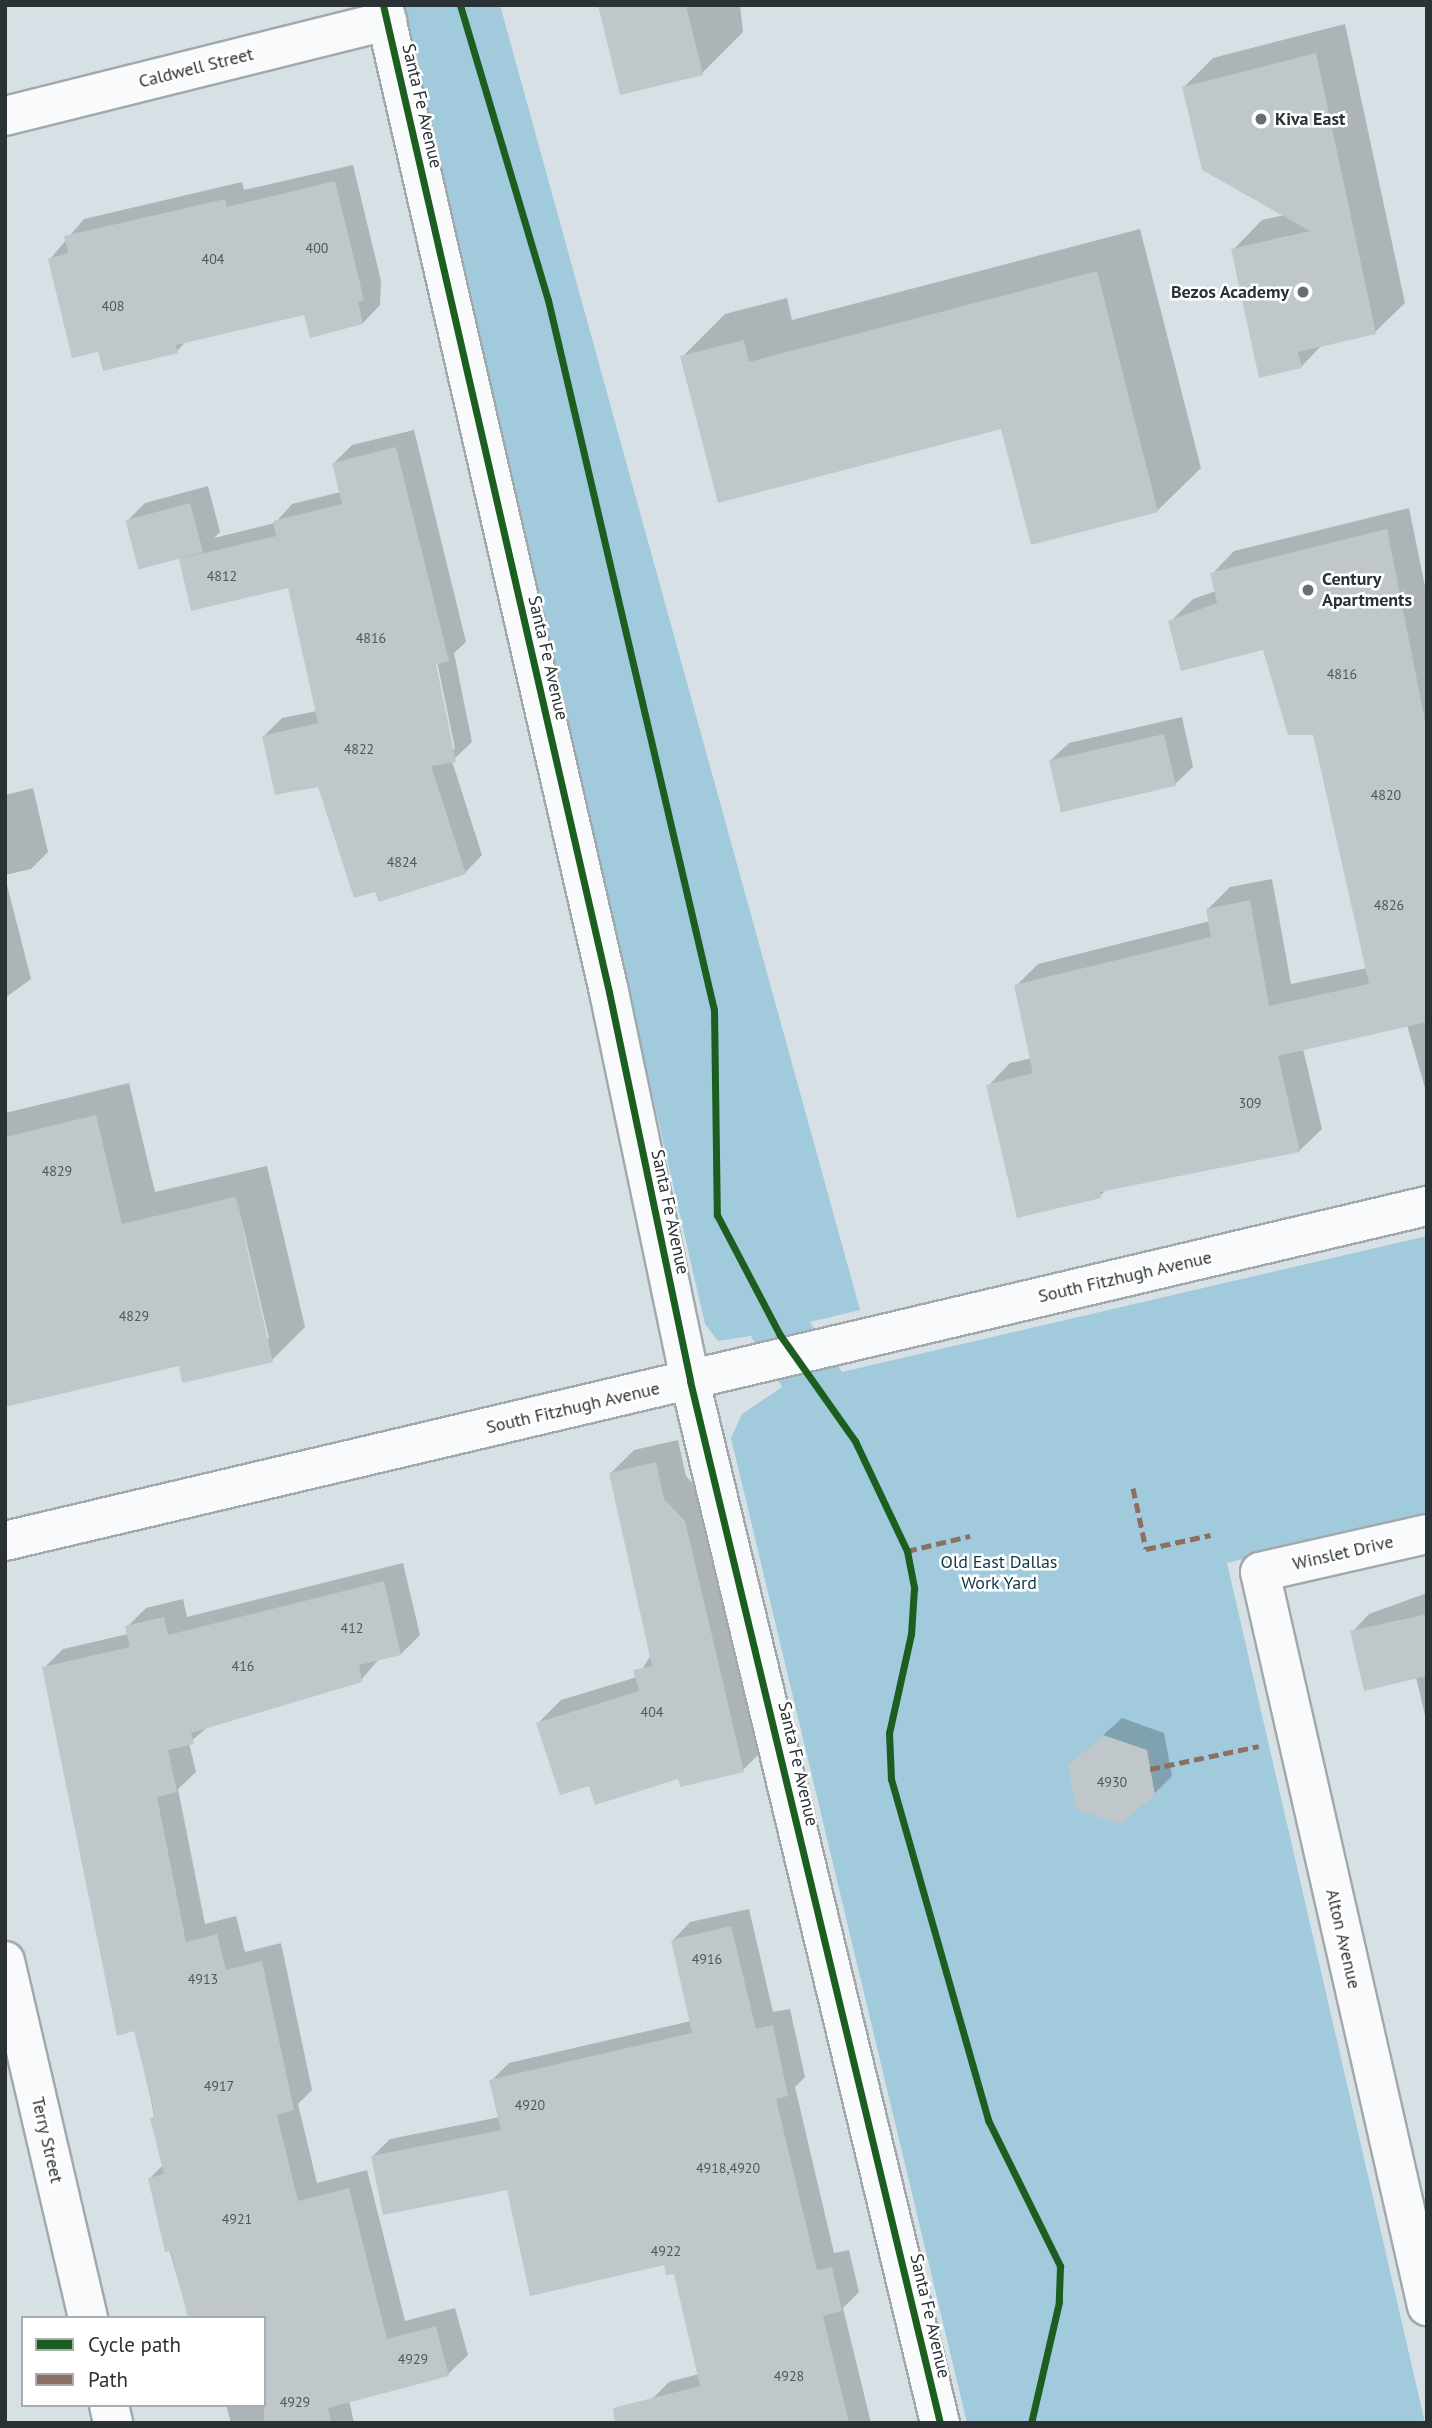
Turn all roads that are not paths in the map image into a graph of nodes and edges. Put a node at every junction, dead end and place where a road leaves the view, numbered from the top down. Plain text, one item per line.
1 (385, 13) edge
2 (5, 116) edge
3 (1427, 1206) edge
4 (690, 1381) junction
5 (1427, 1534) edge
6 (5, 1541) edge
7 (1260, 1572) joint
8 (5, 1961) edge
9 (1427, 2306) edge
10 (88, 2316) edge
11 (940, 2423) edge

1 - 2 street, Caldwell Street
1 - 4 street, Santa Fe Avenue
3 - 4 street, South Fitzhugh Avenue
4 - 6 street, South Fitzhugh Avenue
4 - 11 street, Santa Fe Avenue
5 - 7 street, Winslet Drive
7 - 9 street, Alton Avenue
8 - 10 street, Terry Street

